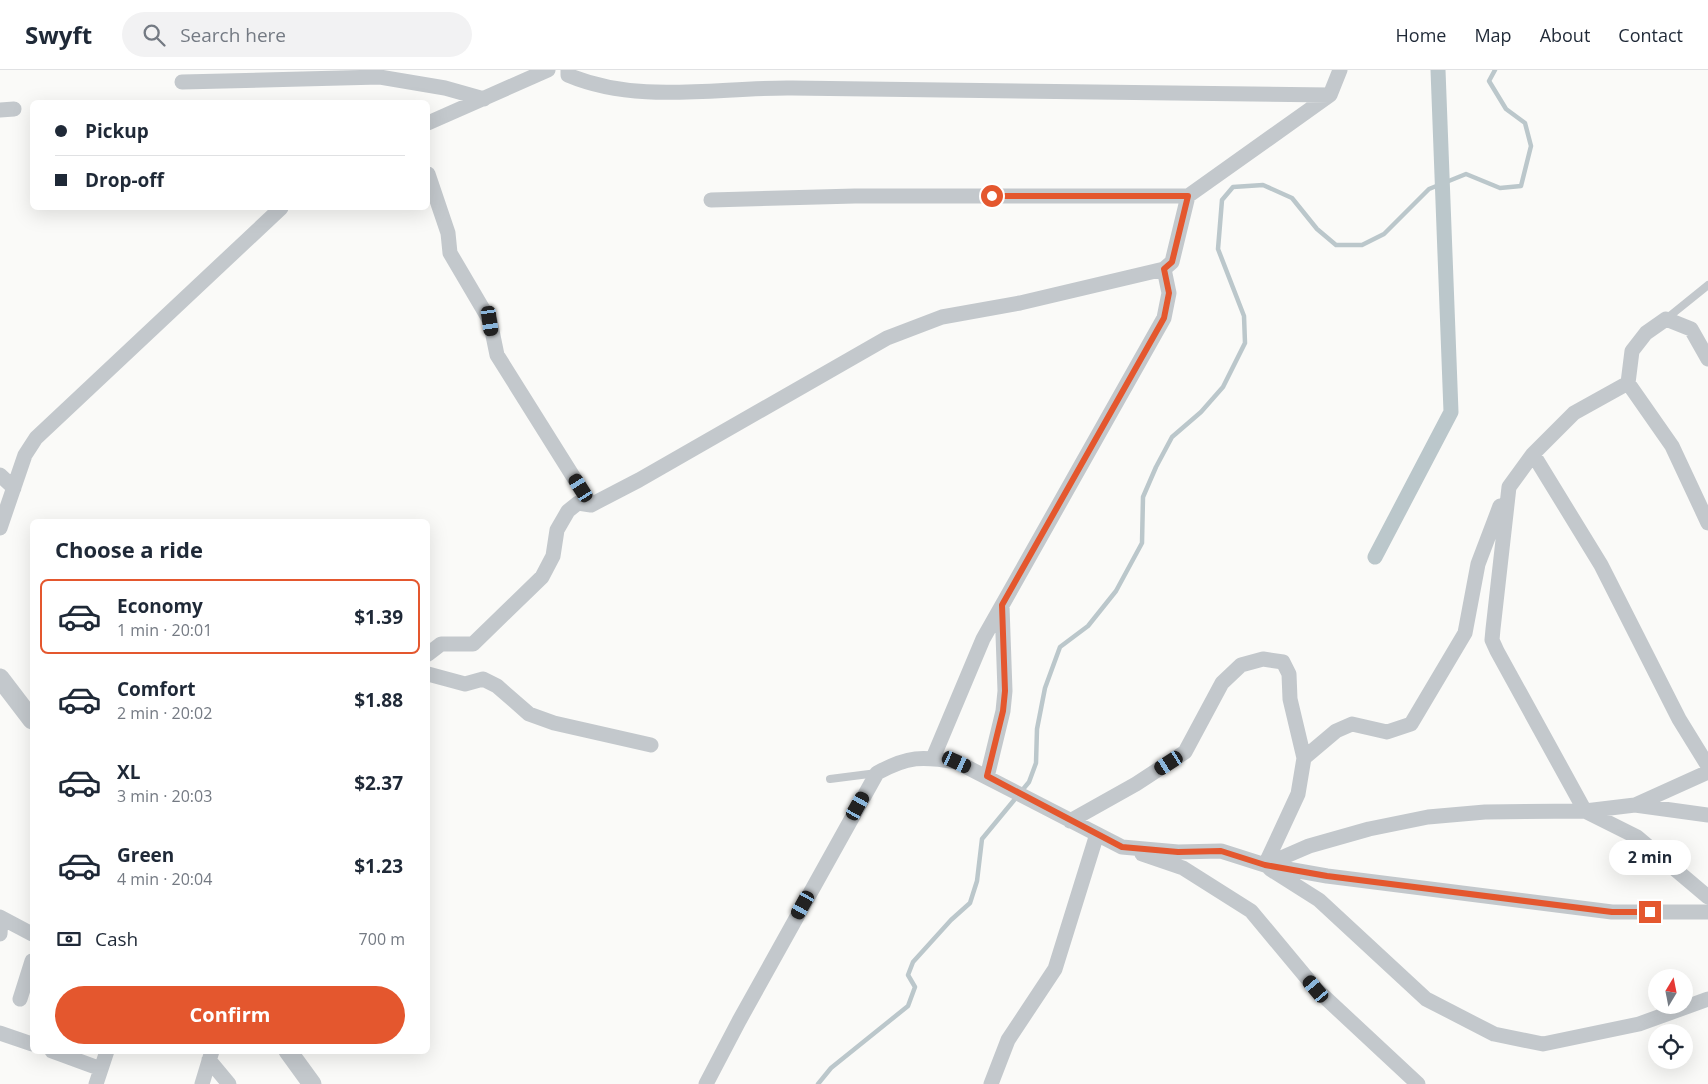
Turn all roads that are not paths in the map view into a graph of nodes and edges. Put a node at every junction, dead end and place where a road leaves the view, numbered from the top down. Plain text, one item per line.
1 (548, 70) edge
2 (568, 70) edge
3 (1340, 70) edge
4 (182, 82) dead end
5 (1330, 95) junction
6 (484, 99) junction
7 (430, 122) edge
8 (430, 180) edge
9 (1188, 196) junction
10 (711, 200) dead end
11 (279, 210) edge
12 (1164, 269) junction
13 (1708, 285) edge
14 (1666, 319) junction
15 (1708, 359) edge
16 (1628, 383) junction
17 (1533, 454) junction
18 (0, 475) edge
19 (1508, 487) junction
20 (14, 488) junction
21 (591, 505) junction
22 (1708, 523) edge
23 (0, 528) edge
24 (1002, 605) junction
25 (430, 652) edge
26 (430, 675) edge
27 (0, 678) edge
28 (30, 717) edge
29 (651, 745) dead end
30 (933, 758) junction
31 (1304, 758) junction
32 (1708, 766) edge
33 (1708, 772) edge
34 (877, 773) junction
35 (830, 779) dead end
36 (992, 779) junction
37 (1635, 805) junction
38 (1585, 812) junction
39 (1708, 815) edge
40 (1070, 821) junction
41 (1097, 834) junction
42 (1122, 847) junction
43 (1265, 865) junction
44 (1708, 897) edge
45 (1708, 912) edge
46 (1, 918) edge
47 (30, 933) edge
48 (0, 934) edge
49 (30, 967) edge
50 (20, 999) dead end
51 (1708, 999) edge
52 (0, 1033) edge
53 (30, 1043) edge
54 (60, 1054) edge
55 (106, 1054) edge
56 (290, 1054) edge
57 (211, 1056) edge
58 (101, 1069) junction
59 (96, 1084) edge
60 (202, 1084) edge
61 (229, 1084) edge
62 (312, 1084) edge
63 (706, 1084) edge
64 (991, 1084) edge
65 (1418, 1084) edge

1 - 6 street
2 - 5 street
3 - 5 street
4 - 6 street
5 - 9 street
6 - 7 street
8 - 21 street
9 - 10 street
9 - 12 street
11 - 20 street
12 - 21 street
12 - 24 street
13 - 14 lane
14 - 15 street
14 - 16 street
16 - 17 street
16 - 22 street
17 - 19 street
17 - 32 street
18 - 20 street
19 - 31 street
19 - 38 street
20 - 23 street
21 - 25 street
24 - 30 street
24 - 36 street
26 - 29 street
27 - 28 street
30 - 34 street
30 - 36 street
31 - 40 street
31 - 43 street
33 - 37 street
34 - 35 lane
34 - 63 street
36 - 40 street
37 - 38 street
37 - 39 street
38 - 43 street
38 - 44 street
40 - 41 street
41 - 42 street
41 - 64 street
42 - 43 street
42 - 65 street
43 - 45 street
43 - 51 street
46 - 47 street
46 - 48 street
49 - 50 street
52 - 53 street
54 - 58 street
55 - 58 street
56 - 62 street
57 - 60 street
57 - 61 street
58 - 59 street

